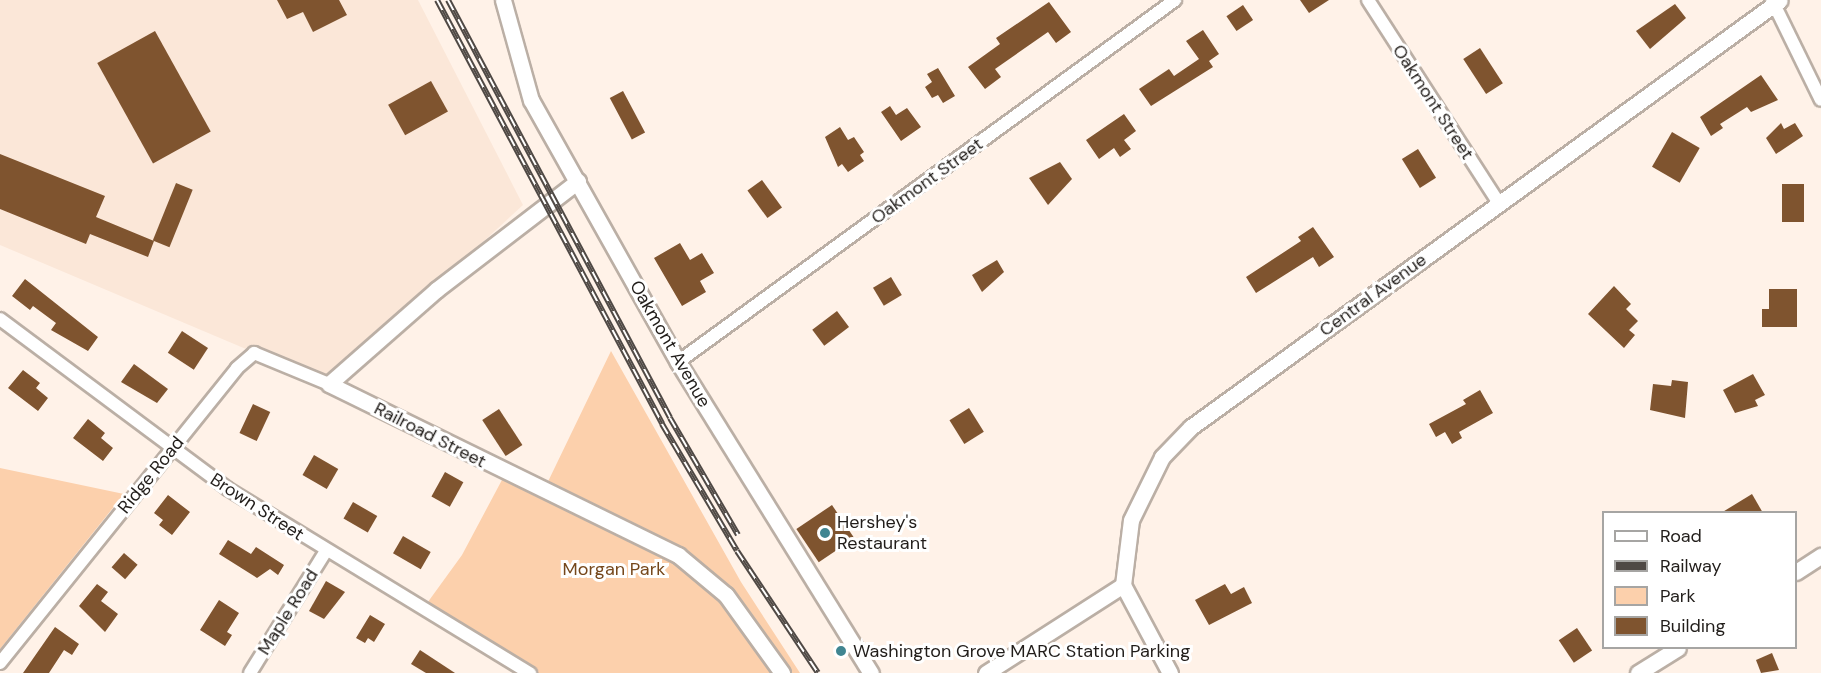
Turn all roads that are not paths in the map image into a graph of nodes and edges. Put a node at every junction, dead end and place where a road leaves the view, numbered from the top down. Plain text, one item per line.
1 (503, 0) edge
2 (1175, 0) edge
3 (1368, 0) edge
4 (1775, 1) edge
5 (1821, 100) edge
6 (578, 181) junction
7 (1499, 203) junction
8 (0, 319) edge
9 (678, 362) junction
10 (329, 384) junction
11 (170, 450) junction
12 (326, 552) junction
13 (1821, 555) edge
14 (1797, 571) edge
15 (1123, 585) junction
16 (1676, 649) edge
17 (0, 663) edge
18 (524, 672) edge
19 (250, 673) edge
20 (782, 673) edge
21 (871, 673) edge
22 (986, 673) edge
23 (1170, 673) edge
24 (1638, 673) edge

1 - 6 street, Oakmont Avenue
2 - 9 street, Oakmont Street
3 - 7 street, Oakmont Street
4 - 5 street
4 - 7 street, Central Avenue
6 - 9 street, Oakmont Avenue
6 - 10 street
7 - 15 street, Central Avenue
8 - 11 street, Brown Street
9 - 21 street, Oakmont Avenue
10 - 11 street, Ridge Road
10 - 20 street, Railroad Street
11 - 12 street, Brown Street
11 - 17 street, Ridge Road
12 - 18 street, Brown Street
12 - 19 street, Maple Road
13 - 14 street
15 - 22 street
15 - 23 street
16 - 24 street

